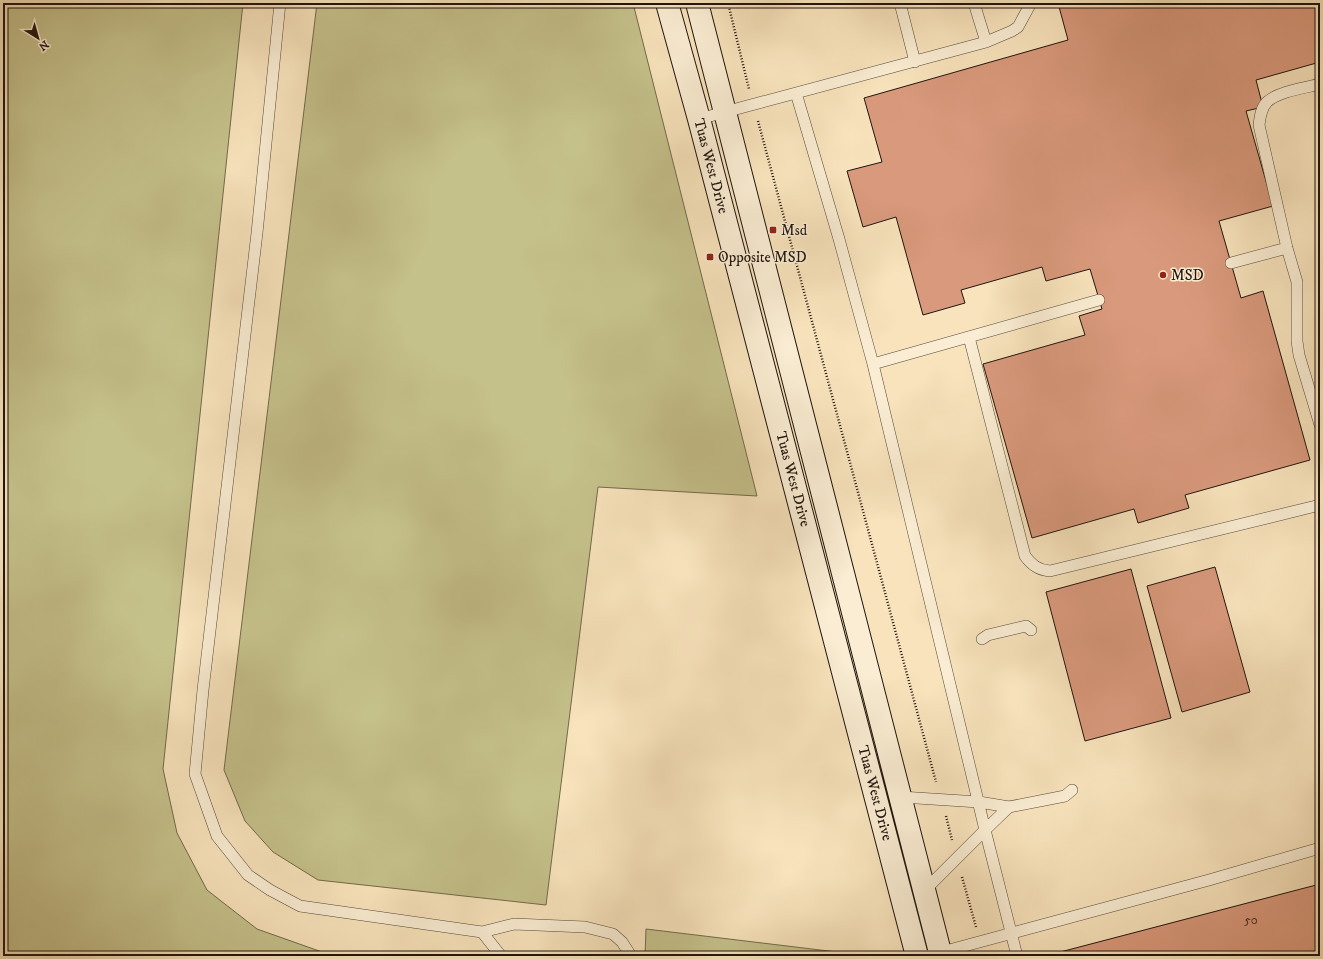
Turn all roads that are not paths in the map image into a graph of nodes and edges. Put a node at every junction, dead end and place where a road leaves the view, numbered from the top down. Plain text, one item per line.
1 (280, 3) edge
2 (667, 3) edge
3 (697, 3) edge
4 (900, 3) edge
5 (974, 3) edge
6 (1031, 3) edge
7 (986, 42) junction
8 (915, 62) junction
9 (1320, 84) edge
10 (796, 93) junction
11 (726, 112) junction
12 (699, 119) junction
13 (1287, 248) junction
14 (1231, 263) dead end
15 (1099, 300) dead end
16 (969, 337) junction
17 (873, 364) junction
18 (1320, 425) edge
19 (1320, 505) edge
20 (1031, 630) dead end
21 (982, 639) dead end
22 (1072, 790) dead end
23 (900, 797) junction
24 (979, 802) junction
25 (1009, 808) junction
26 (985, 830) junction
27 (1320, 848) edge
28 (924, 891) junction
29 (901, 894) junction
30 (482, 932) junction
31 (1011, 933) junction
32 (936, 955) edge
33 (501, 956) edge
34 (631, 956) edge
35 (917, 956) edge
36 (1017, 956) edge

1 - 30 lane
2 - 12 main road, Tuas West Drive
3 - 11 main road, Tuas West Drive
4 - 8 lane
5 - 7 lane
6 - 7 lane
7 - 8 lane
8 - 10 lane
9 - 13 lane
10 - 11 lane
10 - 17 lane
11 - 12 lane
11 - 23 main road, Tuas West Drive
12 - 29 main road, Tuas West Drive
13 - 14 lane
13 - 18 lane
15 - 16 lane
16 - 17 lane
16 - 19 lane
17 - 24 lane
20 - 21 lane
22 - 25 lane
23 - 24 lane
23 - 28 main road, Tuas West Drive
24 - 25 lane
24 - 26 lane
25 - 26 lane
26 - 28 lane
26 - 31 lane
27 - 31 lane
28 - 29 lane
28 - 32 main road, Tuas West Drive
29 - 35 main road, Tuas West Drive
30 - 33 lane
30 - 34 lane
31 - 32 lane
31 - 36 lane

